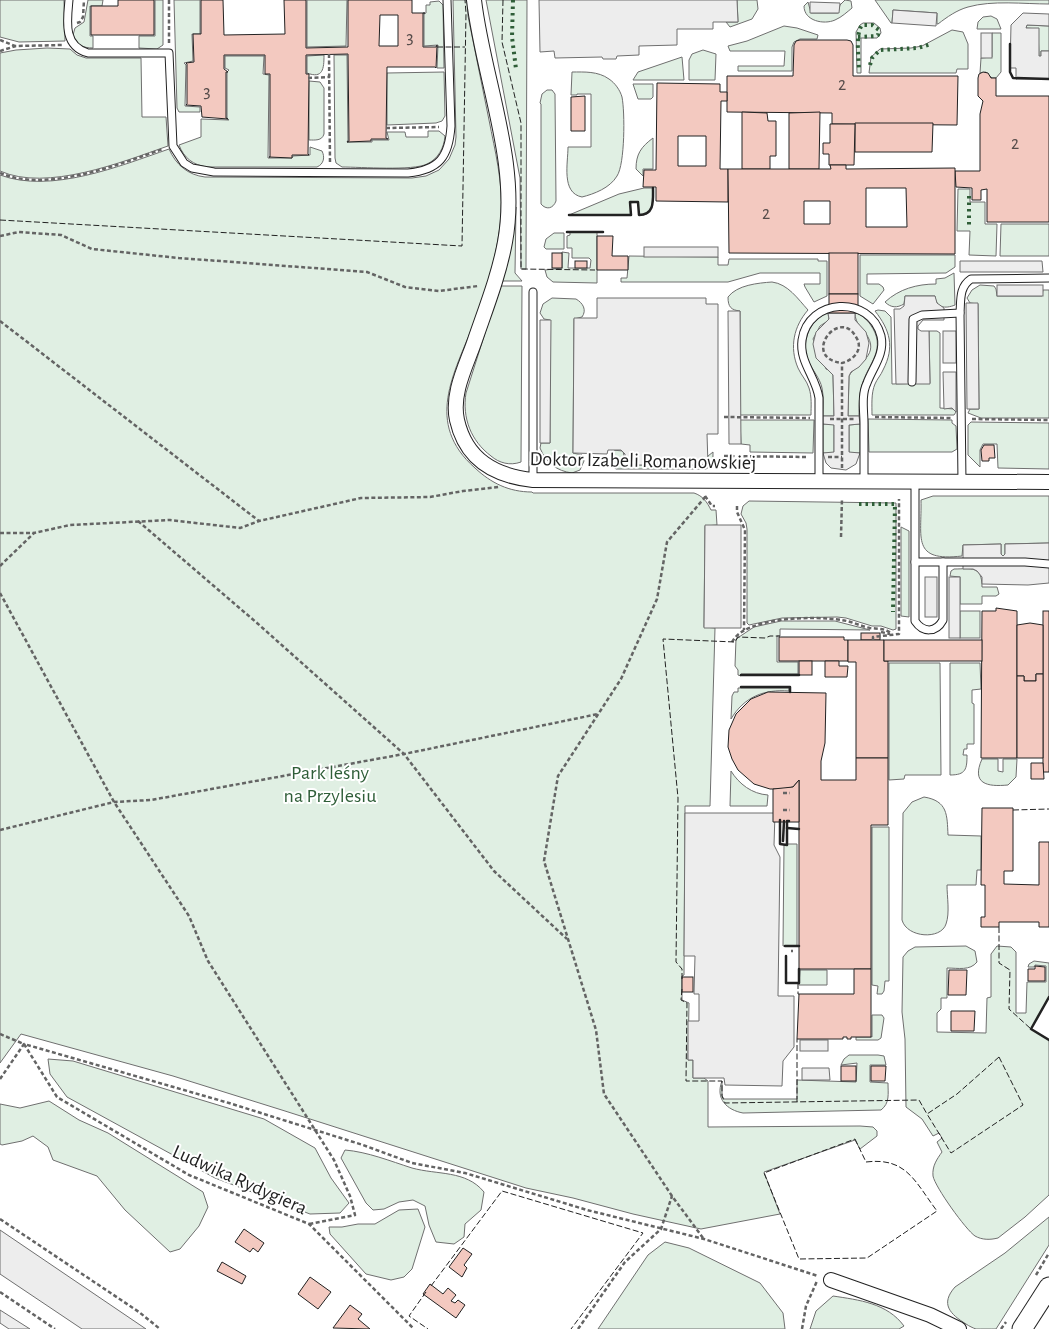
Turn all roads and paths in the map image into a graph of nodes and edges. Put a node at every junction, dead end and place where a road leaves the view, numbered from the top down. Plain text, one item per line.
1 (69, 0) edge
2 (169, 0) edge
3 (447, 0) edge
4 (474, 0) edge
5 (0, 40) edge
6 (72, 45) junction
7 (16, 46) junction
8 (0, 50) edge
9 (169, 53) junction
10 (329, 54) dead end
11 (330, 77) junction
12 (308, 78) dead end
13 (451, 126) junction
14 (386, 128) dead end
15 (174, 146) junction
16 (330, 172) junction
17 (0, 173) edge
18 (0, 236) edge
19 (1049, 278) edge
20 (494, 284) junction
21 (533, 292) dead end
22 (960, 313) junction
23 (0, 321) edge
24 (842, 363) junction
25 (912, 382) dead end
26 (724, 417) dead end
27 (819, 419) junction
28 (842, 419) junction
29 (859, 420) dead end
30 (724, 456) dead end
31 (819, 457) junction
32 (842, 457) junction
33 (842, 470) dead end
34 (534, 480) junction
35 (818, 482) junction
36 (864, 482) junction
37 (915, 482) junction
38 (1049, 482) edge
39 (962, 483) junction
40 (505, 489) dead end
41 (706, 496) dead end
42 (842, 498) dead end
43 (899, 499) dead end
44 (737, 506) dead end
45 (138, 521) junction
46 (259, 521) junction
47 (0, 533) edge
48 (34, 533) junction
49 (841, 537) dead end
50 (914, 562) junction
51 (943, 562) junction
52 (1049, 564) edge
53 (0, 566) edge
54 (0, 593) edge
55 (744, 630) junction
56 (881, 632) dead end
57 (892, 634) junction
58 (873, 640) dead end
59 (732, 642) dead end
60 (598, 714) junction
61 (404, 754) junction
62 (783, 793) dead end
63 (790, 793) dead end
64 (114, 802) junction
65 (783, 810) dead end
66 (790, 810) dead end
67 (0, 830) edge
68 (568, 940) junction
69 (0, 1034) edge
70 (24, 1044) junction
71 (0, 1079) edge
72 (314, 1129) junction
73 (672, 1196) junction
74 (0, 1219) edge
75 (309, 1224) junction
76 (661, 1229) junction
77 (704, 1240) junction
78 (825, 1278) junction
79 (1049, 1287) edge
80 (0, 1292) edge
81 (55, 1329) edge
82 (160, 1329) edge
83 (414, 1329) edge
84 (578, 1329) edge
85 (802, 1329) edge
86 (959, 1329) edge
87 (1022, 1329) edge

1 - 6 lane
2 - 9 path
3 - 13 lane
4 - 20 street, Doktor Izabeli Romanowskiej
5 - 7 path
6 - 7 path
6 - 9 lane
7 - 8 path
9 - 15 lane
10 - 11 path
11 - 12 path
11 - 16 path
13 - 14 path
13 - 16 lane
15 - 16 lane
15 - 17 path
18 - 20 path
19 - 22 lane
20 - 34 street, Doktor Izabeli Romanowskiej
21 - 34 lane
22 - 25 lane
22 - 39 lane
23 - 46 path
24 - 24 path
24 - 28 path
26 - 27 path
27 - 28 path
27 - 31 lane
27 - 36 lane
28 - 29 path
28 - 32 path
30 - 31 path
31 - 32 path
31 - 35 lane
32 - 33 path
34 - 35 street, Doktor Izabeli Romanowskiej
35 - 36 street, Doktor Izabeli Romanowskiej
36 - 37 street, Doktor Izabeli Romanowskiej
37 - 39 street, Doktor Izabeli Romanowskiej
37 - 50 lane
38 - 39 street, Doktor Izabeli Romanowskiej
40 - 46 path
41 - 60 path
42 - 49 path
43 - 57 path
44 - 55 path
45 - 46 path
45 - 48 path
45 - 61 path
47 - 48 path
48 - 53 path
50 - 51 lane
50 - 51 lane
51 - 52 lane
54 - 64 path
55 - 57 path
55 - 59 path
56 - 57 path
57 - 58 path
60 - 61 path
60 - 68 path
61 - 64 path
61 - 68 path
62 - 63 path
64 - 67 path
64 - 72 path
65 - 66 path
68 - 73 path
69 - 70 path
70 - 71 path
70 - 72 path
70 - 75 path, Ludwika Rydygiera
72 - 75 path
72 - 76 path
73 - 76 path
73 - 77 path
74 - 82 path
75 - 83 path, Ludwika Rydygiera
76 - 77 path
76 - 84 path
77 - 78 path
78 - 85 path
78 - 86 street
79 - 87 street
80 - 81 path

